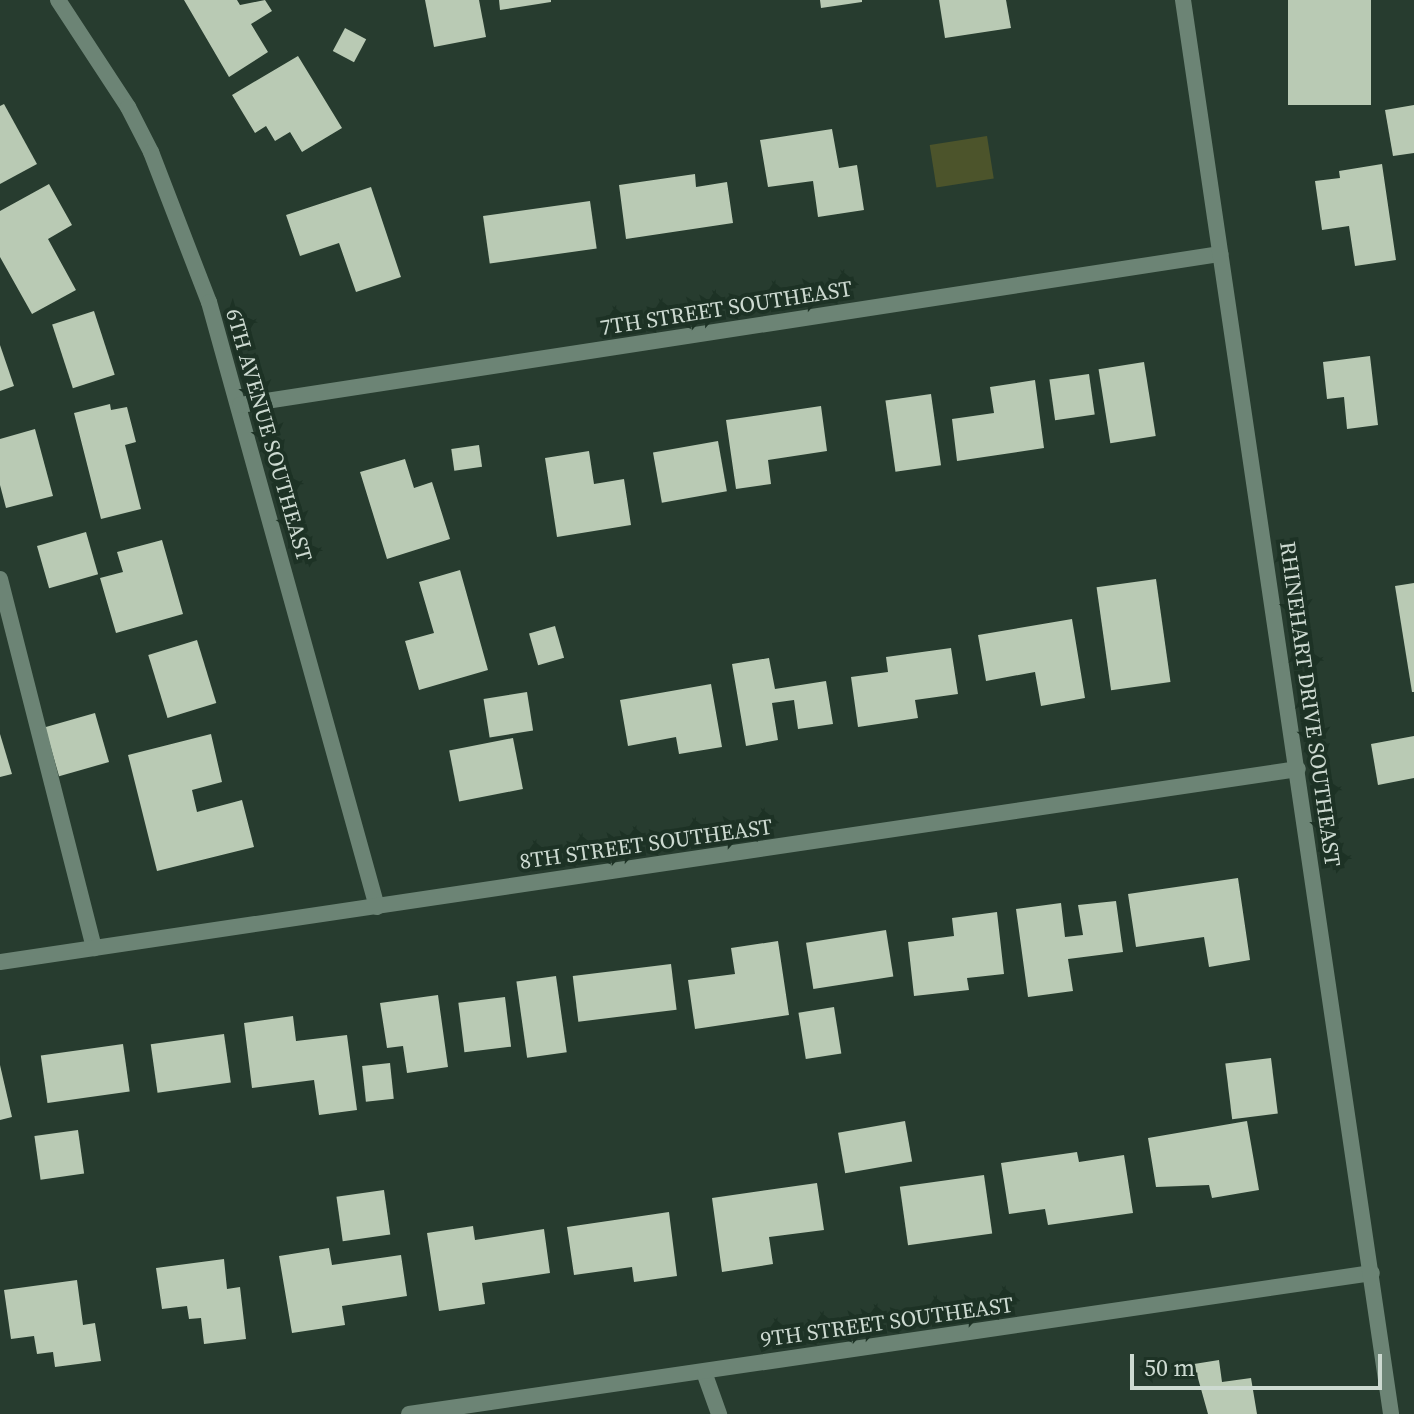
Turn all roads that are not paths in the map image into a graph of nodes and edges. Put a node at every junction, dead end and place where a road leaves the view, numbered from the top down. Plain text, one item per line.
1 (58, 0) edge
2 (1183, 0) edge
3 (1220, 254) junction
4 (240, 405) junction
5 (0, 579) edge
6 (1298, 769) junction
7 (377, 907) junction
8 (94, 948) junction
9 (0, 962) edge
10 (1372, 1273) junction
11 (704, 1372) junction
12 (409, 1414) edge
13 (719, 1414) edge
14 (1391, 1414) edge

1 - 4 street, 6TH AVENUE SOUTHEAST
2 - 3 street, RHINEHART DRIVE SOUTHEAST
3 - 4 street, 7TH STREET SOUTHEAST
3 - 6 street, RHINEHART DRIVE SOUTHEAST
4 - 7 street, 6TH AVENUE SOUTHEAST
5 - 8 street
6 - 7 street, 8TH STREET SOUTHEAST
6 - 10 street, RHINEHART DRIVE SOUTHEAST
7 - 8 street, 8TH STREET SOUTHEAST
8 - 9 street, 8TH STREET SOUTHEAST
10 - 11 street, 9TH STREET SOUTHEAST
10 - 14 street, RHINEHART DRIVE SOUTHEAST
11 - 12 street, 9TH STREET SOUTHEAST
11 - 13 street

